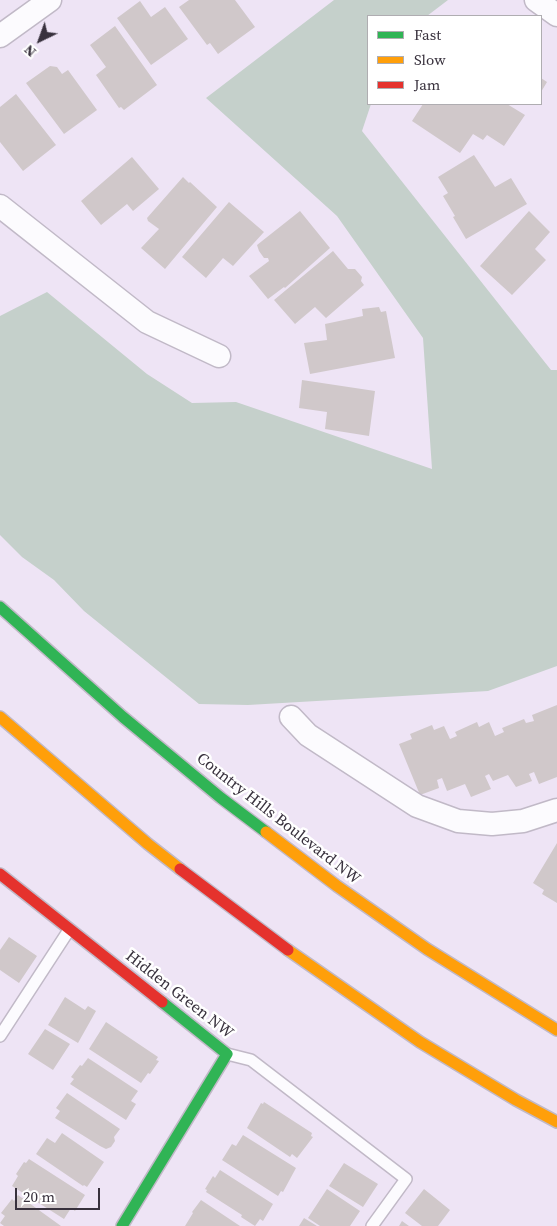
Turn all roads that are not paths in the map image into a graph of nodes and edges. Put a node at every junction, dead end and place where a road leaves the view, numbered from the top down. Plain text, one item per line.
1 (50, 0) edge
2 (536, 0) edge
3 (557, 15) edge
4 (0, 36) edge
5 (0, 206) edge
6 (219, 356) dead end
7 (0, 606) edge
8 (0, 716) edge
9 (291, 717) dead end
10 (557, 810) edge
11 (0, 874) edge
12 (69, 930) junction
13 (557, 1030) edge
14 (0, 1036) edge
15 (227, 1054) junction
16 (557, 1122) edge
17 (122, 1226) edge
18 (372, 1226) edge

1 - 4 street
2 - 3 street
5 - 6 street
7 - 13 main road, Country Hills Boulevard NW
8 - 16 main road
9 - 10 street
11 - 12 main road, Hidden Green NW
12 - 14 lane
12 - 15 main road, Hidden Green NW
15 - 17 main road, Hidden Green NW
15 - 18 lane

